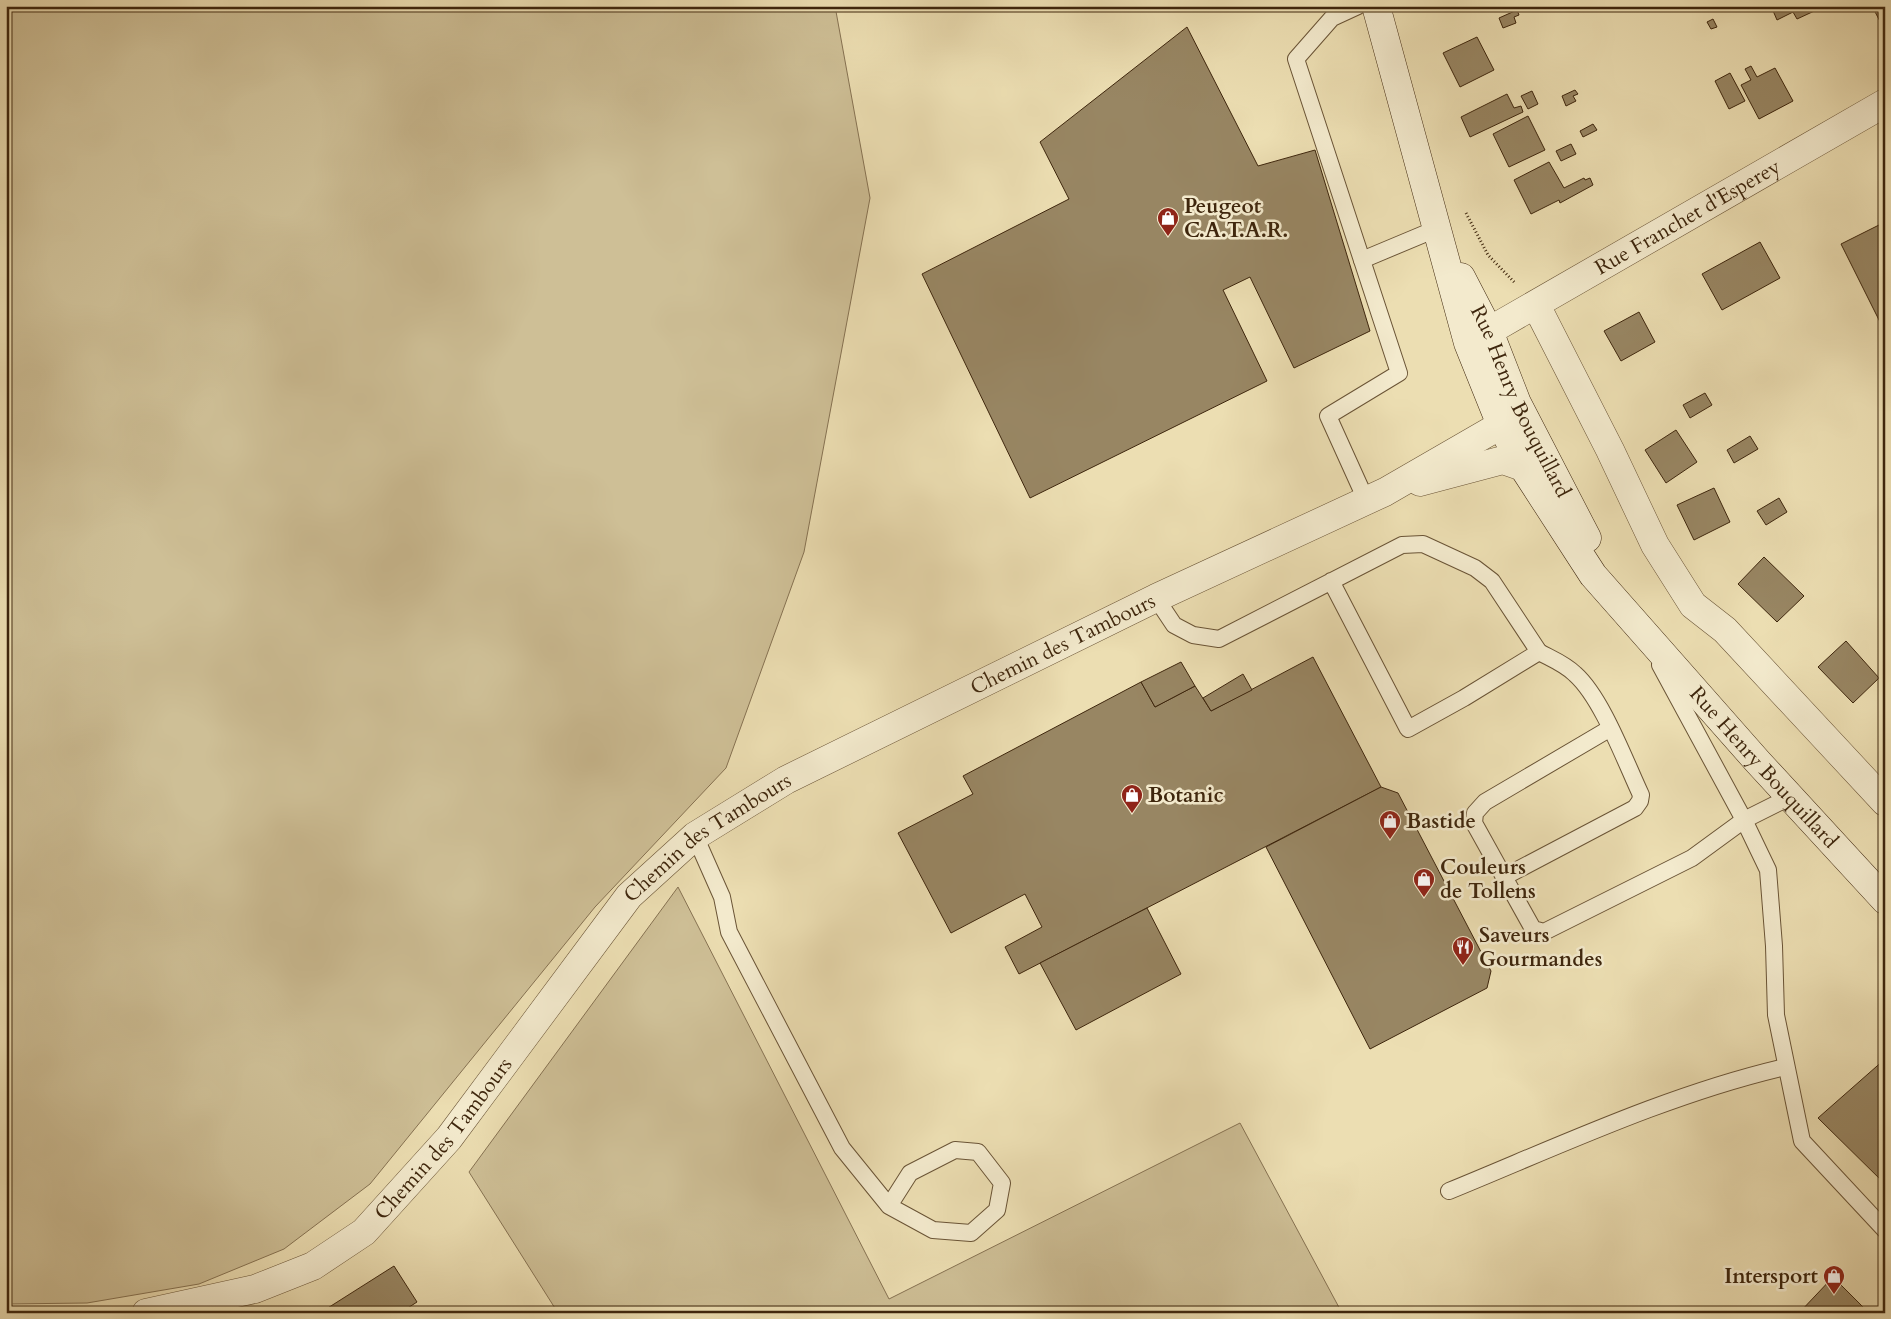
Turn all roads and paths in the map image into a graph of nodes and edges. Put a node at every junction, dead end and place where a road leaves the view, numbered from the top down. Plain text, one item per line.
1 (1358, 6) edge
2 (1376, 6) edge
3 (1885, 103) edge
4 (1436, 229) junction
5 (1362, 260) junction
6 (1536, 305) junction
7 (1489, 331) junction
8 (1501, 425) junction
9 (1523, 467) junction
10 (1376, 496) junction
11 (1605, 572) junction
12 (1331, 581) junction
13 (1156, 598) junction
14 (1644, 634) junction
15 (1539, 652) junction
16 (1609, 729) junction
17 (1790, 797) junction
18 (1885, 802) edge
19 (1744, 820) junction
20 (695, 836) junction
21 (1504, 877) junction
22 (1885, 900) edge
23 (1785, 1067) junction
24 (1449, 1192) dead end
25 (888, 1206) junction
26 (1885, 1230) edge
27 (146, 1313) edge

1 - 5 lane
2 - 4 street, Rue Henry Bouquillard
3 - 6 street, Rue Franchet d'Esperey
4 - 5 lane
4 - 7 street, Rue Henry Bouquillard
4 - 8 street, Rue Henry Bouquillard
5 - 10 lane
6 - 7 street, Rue Franchet d'Esperey
6 - 18 street
7 - 11 street, Rue Henry Bouquillard
8 - 9 street, Rue Henry Bouquillard
8 - 10 street, Chemin des Tambours
8 - 11 street, Rue Henry Bouquillard
9 - 10 street, Chemin des Tambours
9 - 14 street, Rue Henry Bouquillard
10 - 13 street, Chemin des Tambours
11 - 14 street, Rue Henry Bouquillard
12 - 13 lane
12 - 15 lane
12 - 15 lane
13 - 20 street, Chemin des Tambours
14 - 17 street, Rue Henry Bouquillard
14 - 19 lane
15 - 16 lane
16 - 21 lane
16 - 21 lane
17 - 19 lane
17 - 22 street, Rue Henry Bouquillard
19 - 21 lane
19 - 23 lane
20 - 25 lane
20 - 27 street, Chemin des Tambours
23 - 24 lane
23 - 26 lane
25 - 25 lane

